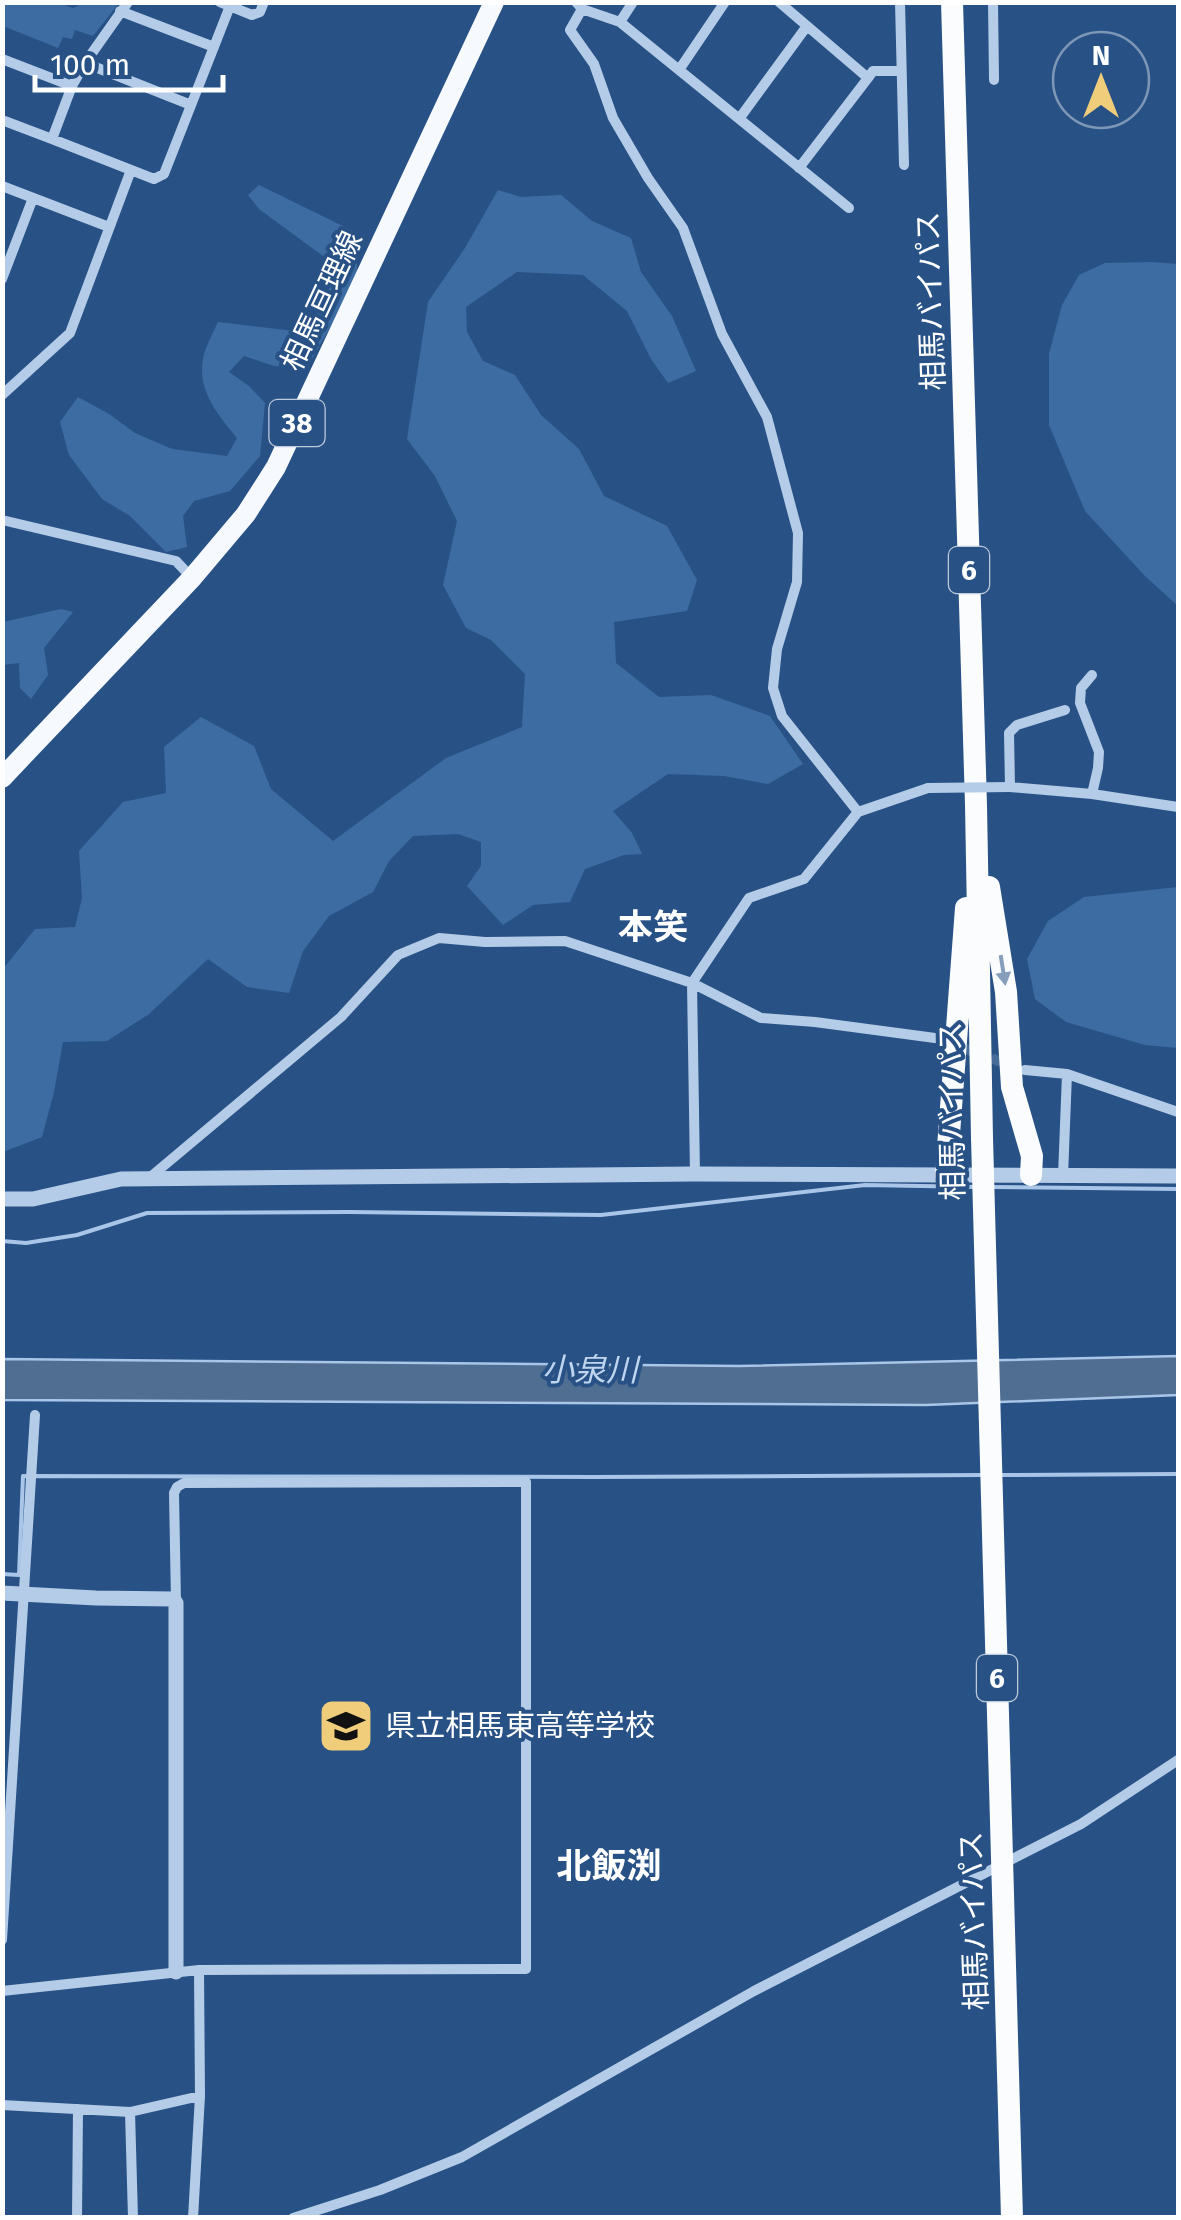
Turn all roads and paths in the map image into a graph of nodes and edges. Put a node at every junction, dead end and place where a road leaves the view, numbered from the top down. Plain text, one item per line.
1 (264, 2) edge
2 (494, 2) edge
3 (633, 2) edge
4 (725, 2) edge
5 (779, 2) edge
6 (900, 2) edge
7 (952, 2) edge
8 (993, 2) edge
9 (225, 4) edge
10 (579, 6) edge
11 (124, 7) edge
12 (620, 22) junction
13 (807, 26) junction
14 (214, 47) junction
15 (2, 59) edge
16 (85, 63) junction
17 (679, 70) junction
18 (902, 71) junction
19 (868, 78) junction
20 (994, 80) dead end
21 (72, 86) junction
22 (191, 105) junction
23 (739, 119) junction
24 (2, 120) edge
25 (52, 139) junction
26 (904, 165) dead end
27 (800, 168) junction
28 (131, 170) junction
29 (2, 186) edge
30 (34, 198) junction
31 (848, 208) dead end
32 (109, 228) junction
33 (2, 279) edge
34 (2, 395) edge
35 (2, 520) edge
36 (192, 578) junction
37 (1092, 676) dead end
38 (1066, 710) dead end
39 (2, 778) edge
40 (1010, 787) junction
41 (1092, 794) junction
42 (976, 805) junction
43 (1178, 807) edge
44 (858, 812) junction
45 (692, 983) junction
46 (935, 1038) tunnel mouth
47 (1025, 1070) tunnel mouth
48 (1067, 1074) junction
49 (1178, 1112) edge
50 (694, 1174) junction
51 (946, 1174) junction
52 (1031, 1175) junction
53 (1063, 1176) junction
54 (1178, 1176) edge
55 (148, 1179) junction
56 (2, 1199) edge
57 (35, 1415) dead end
58 (2, 1593) edge
59 (25, 1595) junction
60 (176, 1603) junction
61 (1178, 1760) edge
62 (2, 1940) edge
63 (198, 1970) junction
64 (176, 1972) junction
65 (2, 1991) edge
66 (200, 2096) junction
67 (2, 2106) edge
68 (78, 2109) junction
69 (130, 2112) junction
70 (77, 2218) edge
71 (134, 2218) edge
72 (194, 2218) edge
73 (293, 2218) edge
74 (1012, 2218) edge

1 - 9 street
2 - 36 main road, 相馬亘理線 / 38
3 - 12 street
4 - 17 street
5 - 13 street
6 - 18 street
7 - 42 highway, 相馬バイパス / 6
8 - 20 street
9 - 14 street
10 - 12 street
10 - 44 street
11 - 14 street
11 - 16 street
12 - 17 street
13 - 19 street
13 - 23 street
14 - 22 street
15 - 21 street
16 - 21 street
16 - 22 street
17 - 23 street
18 - 19 street
18 - 26 street
19 - 27 street
21 - 25 street
22 - 28 street
23 - 27 street
24 - 25 street
25 - 28 street
27 - 31 street
28 - 32 street
29 - 30 street
30 - 32 street
30 - 33 street
32 - 34 street
35 - 36 street
36 - 39 main road, 相馬亘理線 / 38
37 - 41 street
38 - 40 street
40 - 41 street
40 - 44 street, bridge
41 - 43 street
42 - 51 highway
42 -> 52 highway
42 - 74 highway, 相馬バイパス / 6, bridge
44 - 45 street
45 - 46 street
45 - 50 street
45 - 55 street
47 - 48 street
48 - 49 street
48 - 53 street
50 - 51 street
50 - 55 street
51 - 52 street
52 - 53 street
53 - 54 street
55 - 56 street
57 - 59 street
58 - 59 street
59 - 60 street
59 - 62 street
60 - 63 street
60 - 64 street
61 - 73 street
63 - 64 street
63 - 66 street
64 - 65 street
66 - 69 street
66 - 72 street
67 - 68 street
68 - 69 street
68 - 70 street
69 - 71 street

